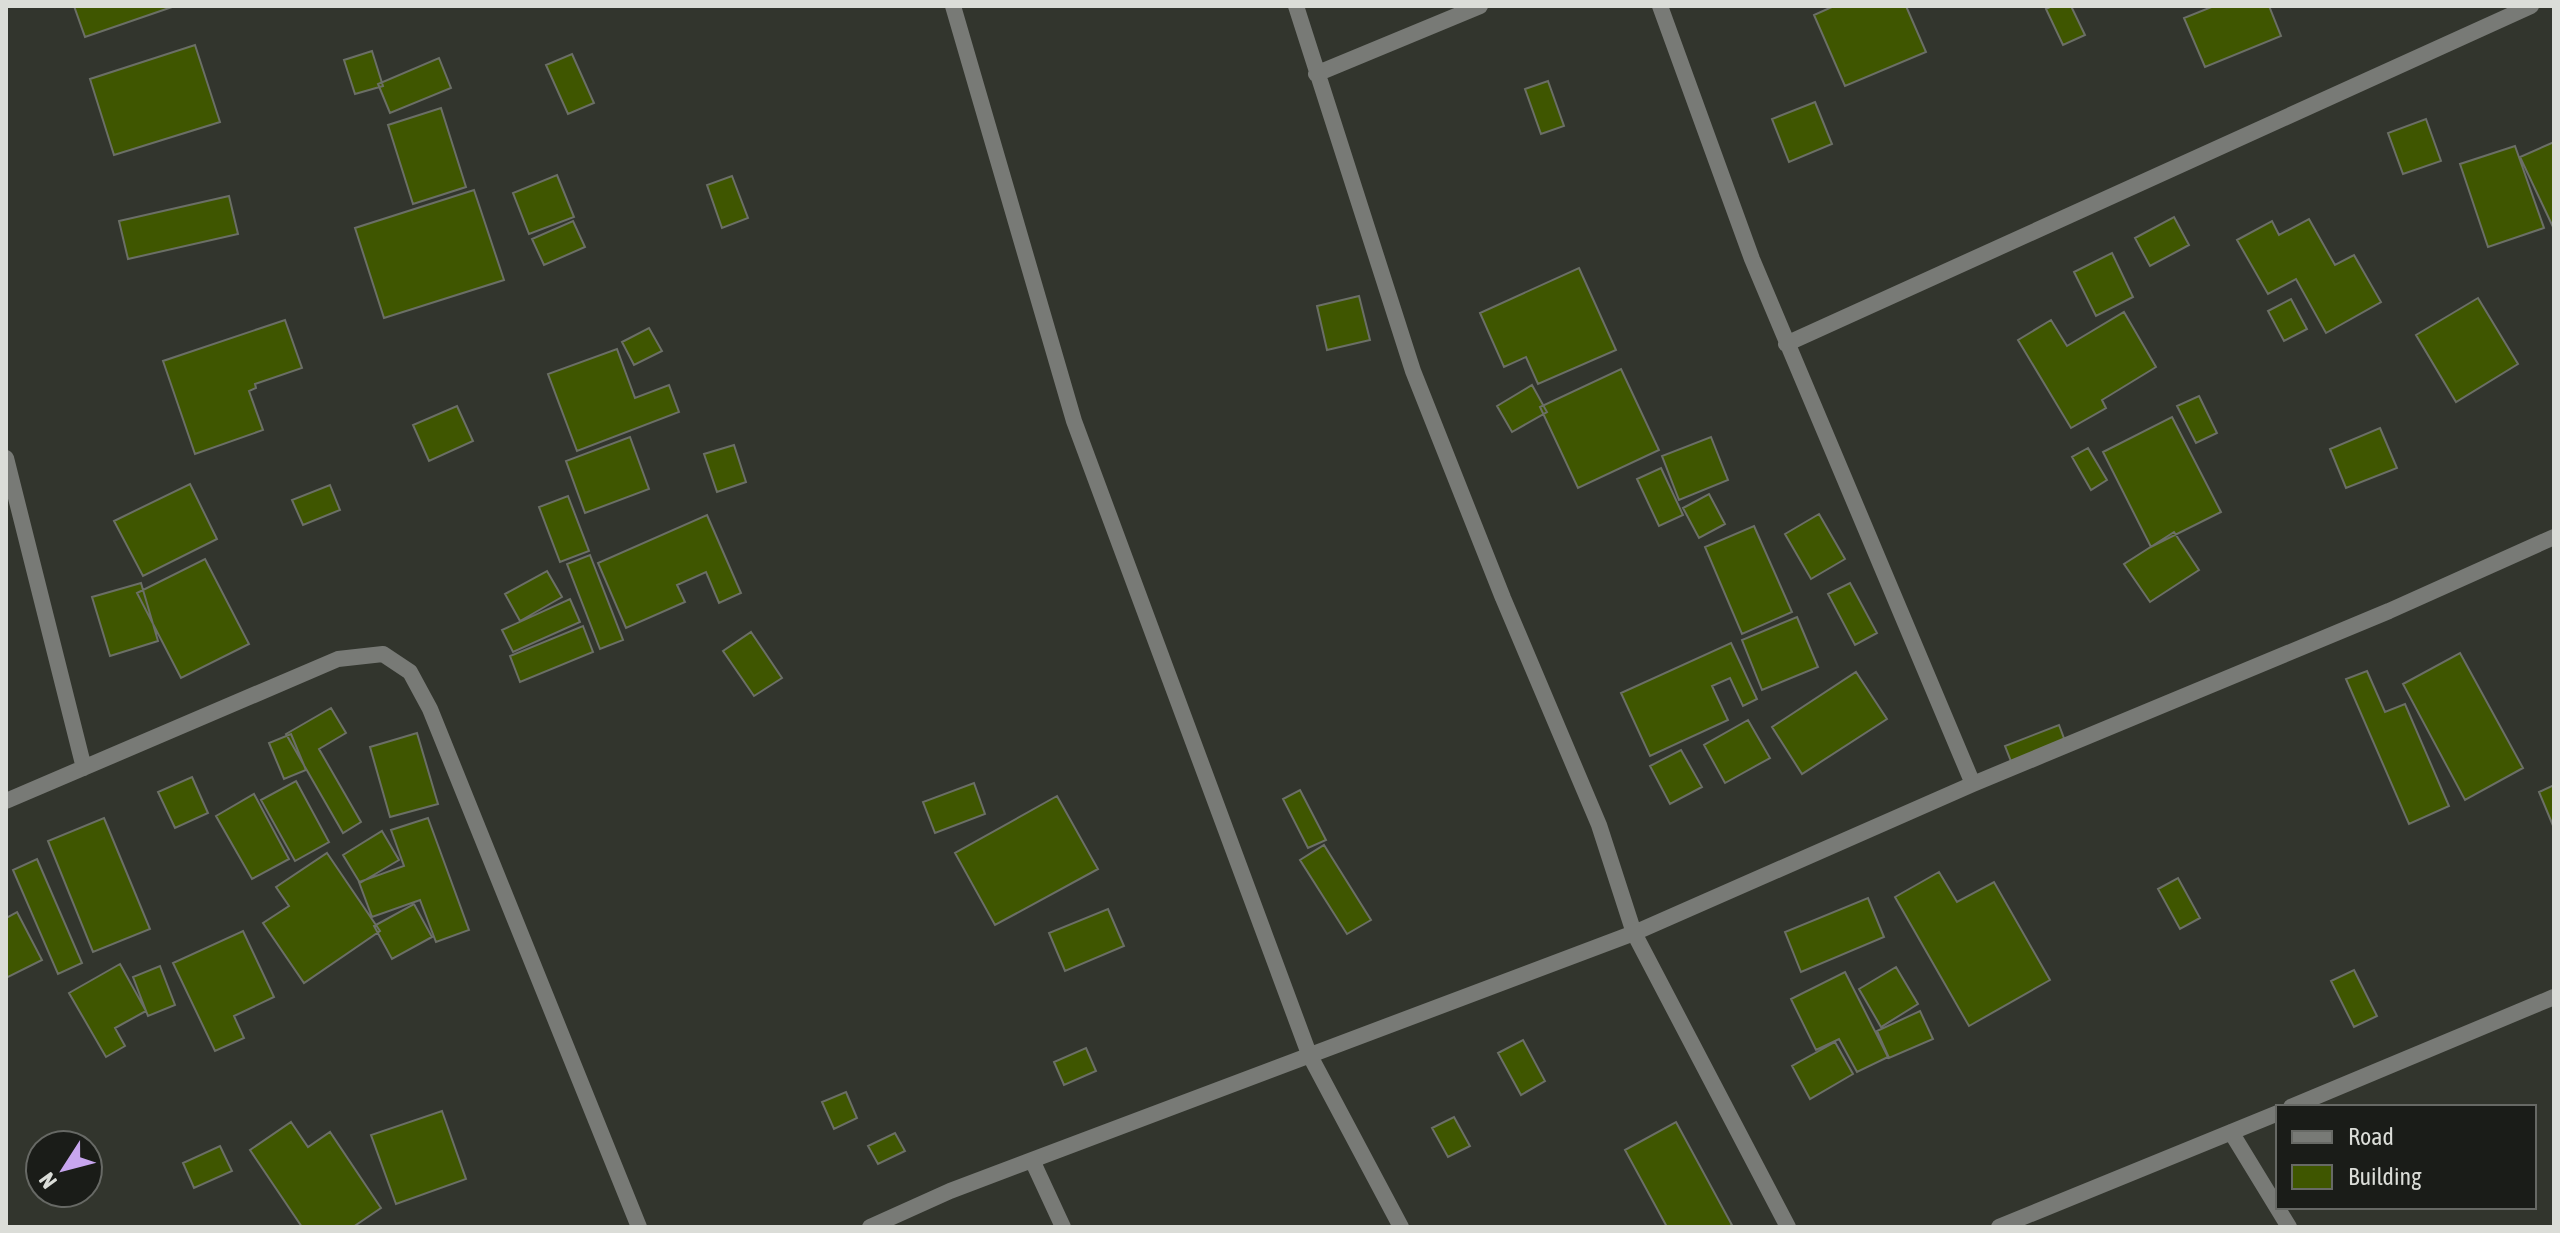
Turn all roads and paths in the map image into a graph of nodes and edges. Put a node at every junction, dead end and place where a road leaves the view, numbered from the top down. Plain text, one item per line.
1 (953, 6) edge
2 (1296, 6) edge
3 (1480, 6) edge
4 (1660, 6) edge
5 (2531, 6) edge
6 (1316, 74) junction
7 (1786, 344) junction
8 (6, 458) edge
9 (2554, 537) edge
10 (84, 768) junction
11 (1973, 784) junction
12 (6, 801) edge
13 (1634, 933) junction
14 (2554, 997) edge
15 (1309, 1054) junction
16 (2296, 1105) edge
17 (2276, 1114) edge
18 (2231, 1132) junction
19 (1032, 1160) junction
20 (2276, 1206) edge
21 (2278, 1209) edge
22 (639, 1227) edge
23 (870, 1227) edge
24 (1063, 1227) edge
25 (1401, 1227) edge
26 (1788, 1227) edge
27 (1999, 1227) edge
28 (2289, 1227) edge

1 - 15 street
2 - 6 street
3 - 6 street
4 - 7 street
5 - 7 street
6 - 13 street
7 - 11 street
8 - 10 street
9 - 11 street
10 - 12 street
10 - 22 street
11 - 13 street
13 - 15 street
13 - 26 street
14 - 16 street
15 - 19 street
15 - 25 street
17 - 18 street
18 - 20 street
18 - 27 street
19 - 23 street
19 - 24 street
21 - 28 street

